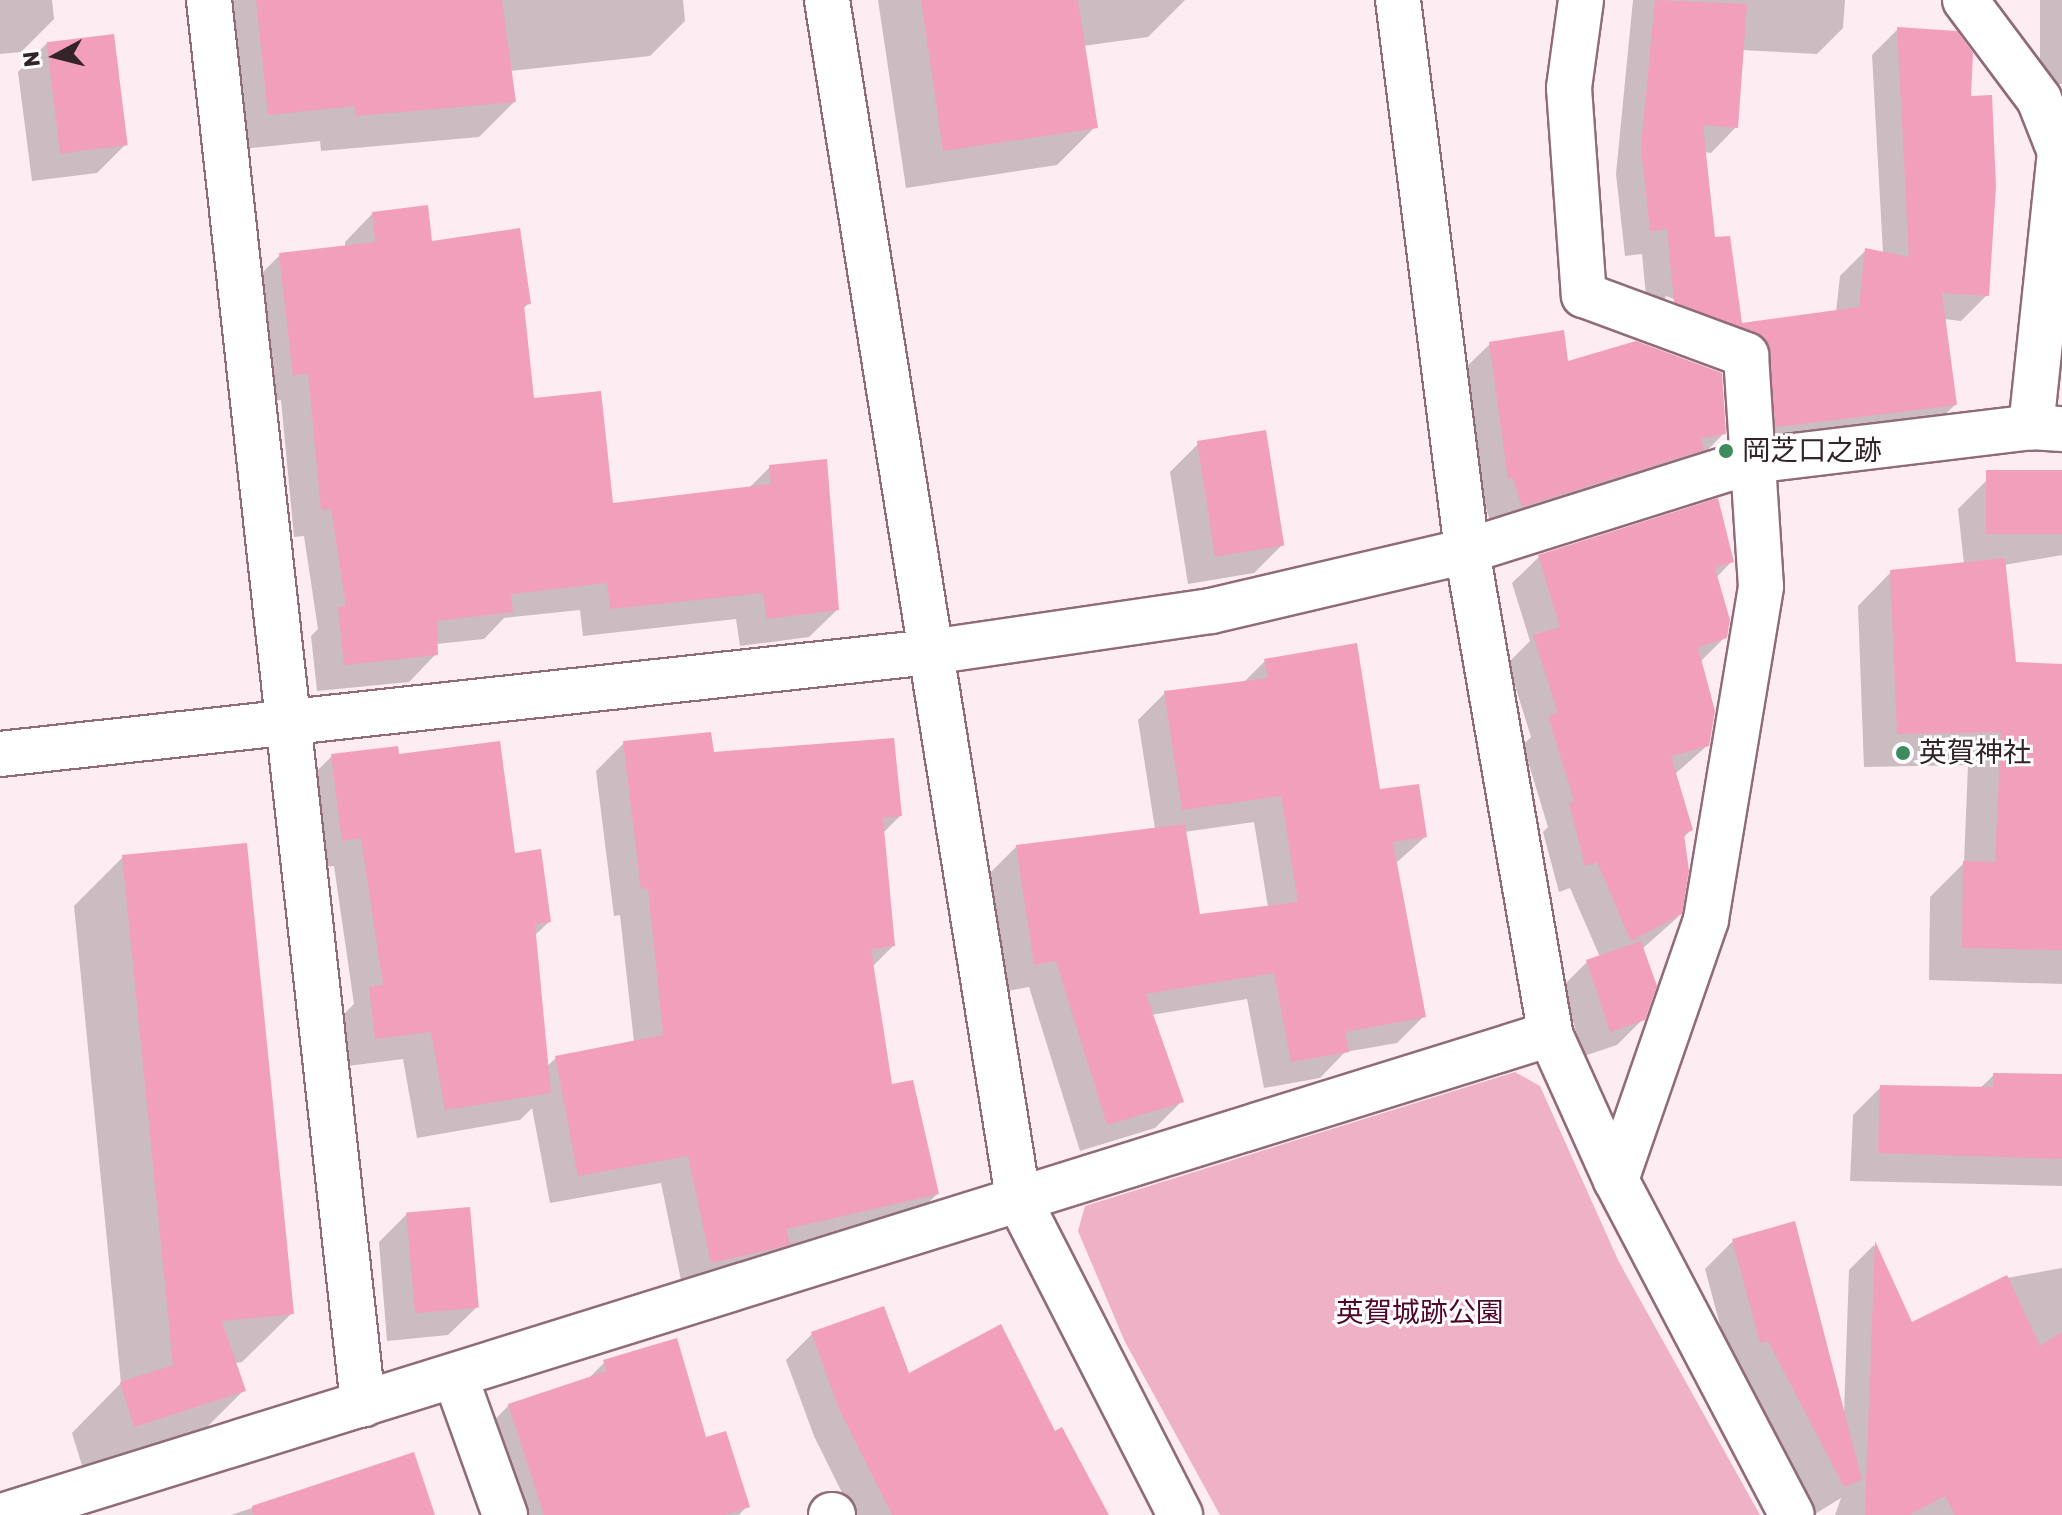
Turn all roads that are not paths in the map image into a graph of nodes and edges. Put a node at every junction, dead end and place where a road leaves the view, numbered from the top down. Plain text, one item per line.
1 (209, 0) edge
2 (827, 0) edge
3 (1398, 0) edge
4 (1581, 0) edge
5 (1965, 0) edge
6 (2061, 152) edge
7 (2046, 428) edge
8 (1752, 461) junction
9 (1467, 551) junction
10 (930, 652) junction
11 (289, 723) junction
12 (0, 754) edge
13 (1550, 1034) junction
14 (1616, 1180) junction
15 (1018, 1198) junction
16 (455, 1376) junction
17 (363, 1405) junction
18 (5, 1515) edge
19 (505, 1515) edge
20 (1180, 1515) edge
21 (1792, 1515) edge

1 - 11 street
2 - 10 street
3 - 9 street
4 - 8 street
5 - 6 street
6 - 7 street
7 - 8 street
8 - 9 street
8 - 14 street
9 - 10 street
9 - 13 street
10 - 11 street
10 - 15 street
11 - 12 street
11 - 17 street
13 - 14 street
13 - 15 street
14 - 21 street
15 - 16 street
15 - 20 street
16 - 17 street
16 - 19 street
17 - 18 street

